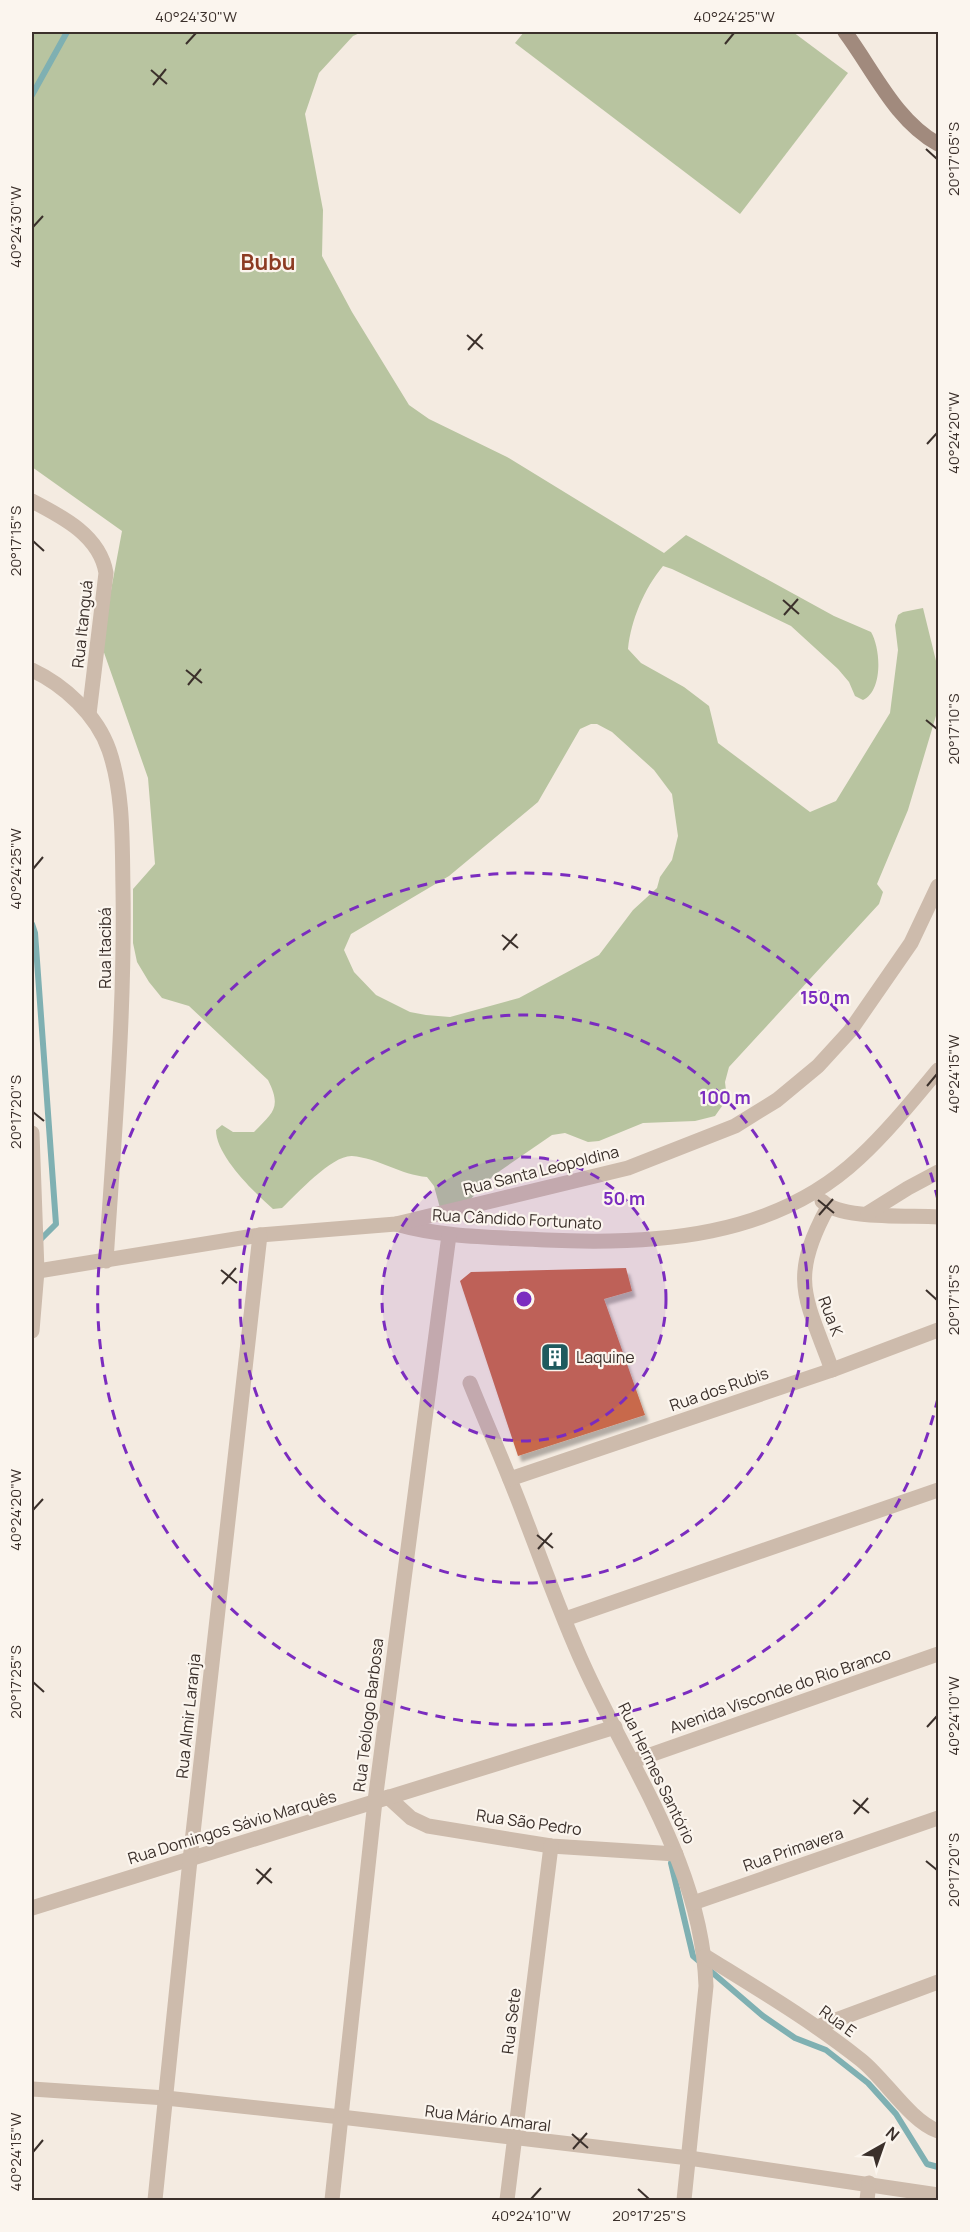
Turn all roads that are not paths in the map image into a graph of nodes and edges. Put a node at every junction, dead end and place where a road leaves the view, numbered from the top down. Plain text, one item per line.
1 (845, 32) edge
2 (939, 144) edge
3 (32, 501) edge
4 (32, 670) edge
5 (89, 714) junction
6 (939, 886) edge
7 (939, 1070) edge
8 (32, 1132) edge
9 (32, 1138) edge
10 (939, 1172) edge
11 (813, 1192) junction
12 (828, 1207) junction
13 (868, 1213) junction
14 (939, 1216) edge
15 (396, 1224) junction
16 (260, 1235) junction
17 (449, 1235) junction
18 (106, 1261) junction
19 (34, 1272) edge
20 (939, 1330) edge
21 (32, 1331) edge
22 (832, 1370) junction
23 (470, 1383) dead end
24 (510, 1479) junction
25 (939, 1490) edge
26 (565, 1619) junction
27 (939, 1654) edge
28 (615, 1727) junction
29 (633, 1761) junction
30 (382, 1799) junction
31 (939, 1818) edge
32 (551, 1846) junction
33 (676, 1854) junction
34 (190, 1860) junction
35 (693, 1903) junction
36 (32, 1908) edge
37 (705, 1956) junction
38 (939, 1982) edge
39 (817, 2027) junction
40 (32, 2089) edge
41 (166, 2098) junction
42 (341, 2117) junction
43 (939, 2131) edge
44 (514, 2139) junction
45 (689, 2158) junction
46 (869, 2183) junction
47 (939, 2194) edge
48 (155, 2200) edge
49 (332, 2200) edge
50 (507, 2200) edge
51 (684, 2200) edge
52 (867, 2200) edge

1 - 2 street
3 - 5 street, Rua Itanguá
4 - 5 street, Rua Itacibá
5 - 18 street, Rua Itacibá
6 - 15 street, Rua Santa Leopoldina
7 - 11 street, Rua Cândido Fortunato
8 - 9 street
9 - 19 street
10 - 13 street
11 - 12 street
11 - 17 street, Rua Cândido Fortunato
12 - 13 street
12 - 22 street, Rua K
13 - 14 street
15 - 16 street, Rua Santa Leopoldina
15 - 17 street, Rua Cândido Fortunato
16 - 18 street, Rua Santa Leopoldina
16 - 34 street, Rua Almir Laranja
17 - 30 street, Rua Teólogo Barbosa
18 - 19 street, Rua Santa Leopoldina
19 - 21 street
20 - 22 street, Rua dos Rubis
22 - 24 street, Rua dos Rubis
23 - 24 street, Rua Hermes Santório
24 - 26 street, Rua Hermes Santório
25 - 26 street
26 - 28 street, Rua Hermes Santório
27 - 29 street, Avenida Visconde do Rio Branco
28 - 29 street, Rua Hermes Santório
28 - 30 street, Rua Domingos Sávio Marquês
29 - 33 street, Rua Hermes Santório
30 - 32 street, Rua São Pedro
30 - 34 street, Rua Domingos Sávio Marquês
30 - 42 street, Rua Teólogo Barbosa
31 - 35 street, Rua Primavera
32 - 33 street, Rua São Pedro
32 - 44 street, Rua Sete
33 - 35 street, Rua Hermes Santório
34 - 36 street, Rua Domingos Sávio Marquês
34 - 41 street, Rua Almir Laranja
35 - 37 street, Rua Hermes Santório
37 - 39 street, Rua E
37 - 45 street, Rua Hermes Santório
38 - 39 street
39 - 43 street, Rua E
40 - 41 street, Rua Mário Amaral
41 - 42 street, Rua Mário Amaral
41 - 48 street, Rua Almir Laranja
42 - 44 street, Rua Mário Amaral
42 - 49 street, Rua Teólogo Barbosa
44 - 45 street, Rua Mário Amaral
44 - 50 street, Rua Sete
45 - 46 street, Rua Mário Amaral
45 - 51 street, Rua Hermes Santório
46 - 47 street, Rua Mário Amaral
46 - 52 street

